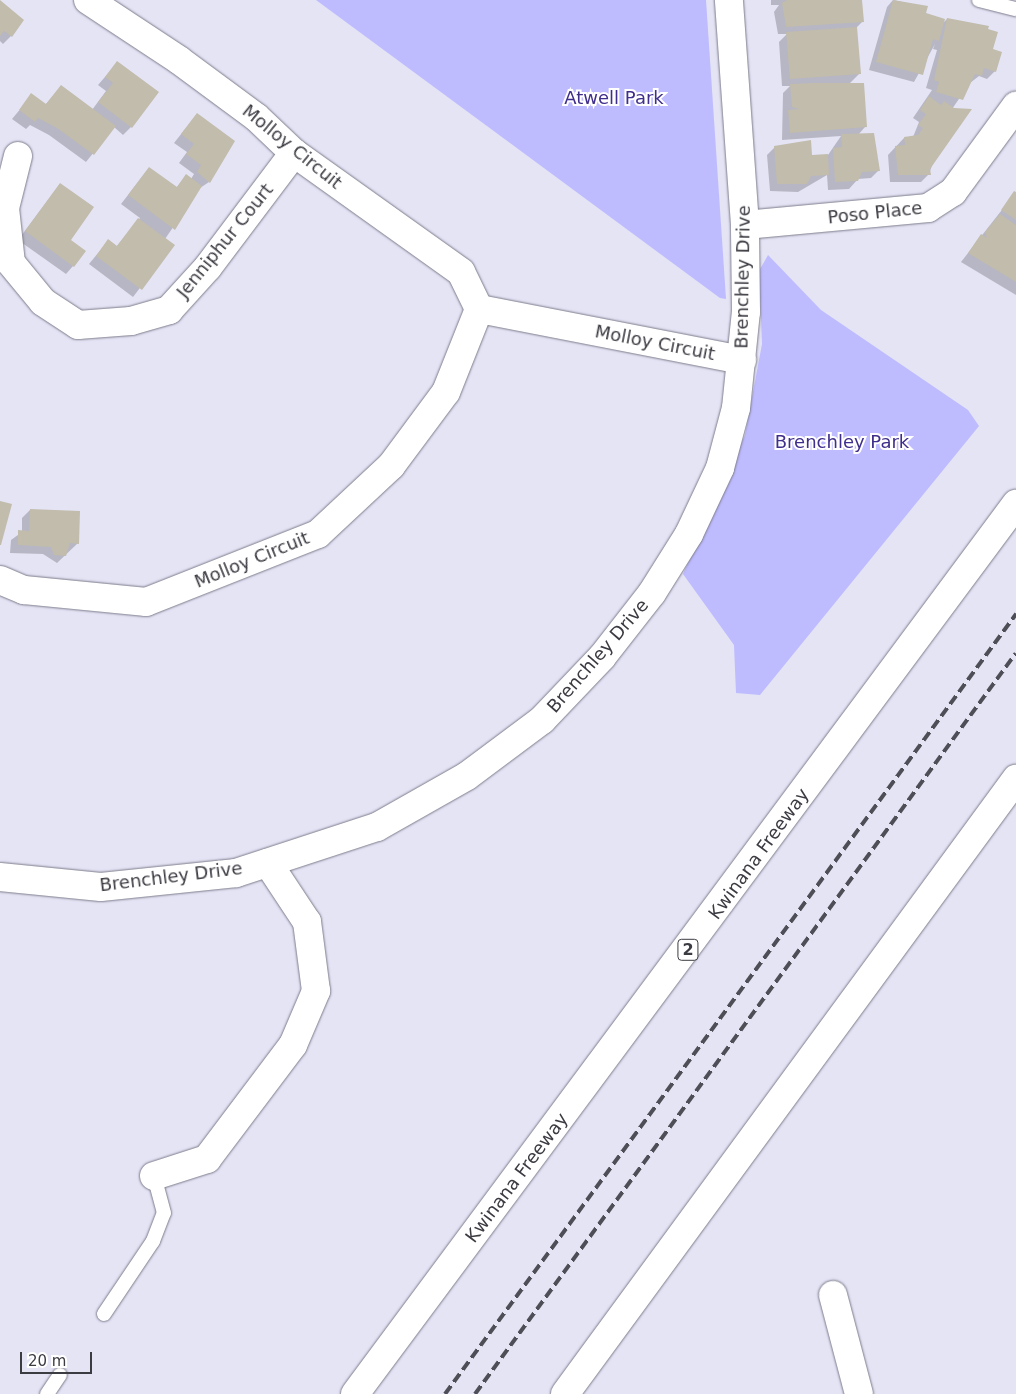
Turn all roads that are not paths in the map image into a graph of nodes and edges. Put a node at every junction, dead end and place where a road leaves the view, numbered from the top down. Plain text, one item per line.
1 (88, 0) edge
2 (729, 0) edge
3 (979, 0) edge
4 (1016, 9) edge
5 (1016, 106) edge
6 (294, 153) junction
7 (18, 156) dead end
8 (746, 225) junction
9 (479, 309) junction
10 (742, 360) junction
11 (1016, 504) edge
12 (0, 580) edge
13 (1016, 779) edge
14 (268, 863) junction
15 (0, 877) edge
16 (154, 1176) joint
17 (833, 1296) dead end
18 (104, 1314) dead end
19 (60, 1376) dead end
20 (46, 1394) edge
21 (355, 1394) edge
22 (564, 1394) edge
23 (858, 1394) edge

1 - 6 main road, Molloy Circuit
2 - 8 main road, Brenchley Drive
3 - 4 lane
5 - 8 main road, Poso Place
6 - 7 main road, Jenniphur Court
6 - 9 main road, Molloy Circuit
8 - 10 main road, Brenchley Drive
9 - 10 main road, Molloy Circuit
9 - 12 main road, Molloy Circuit
10 - 14 main road, Brenchley Drive
11 - 21 main road, Kwinana Freeway / 2
13 - 22 main road
14 - 15 main road, Brenchley Drive
14 - 16 main road
16 - 18 lane
17 - 23 main road
19 - 20 lane

